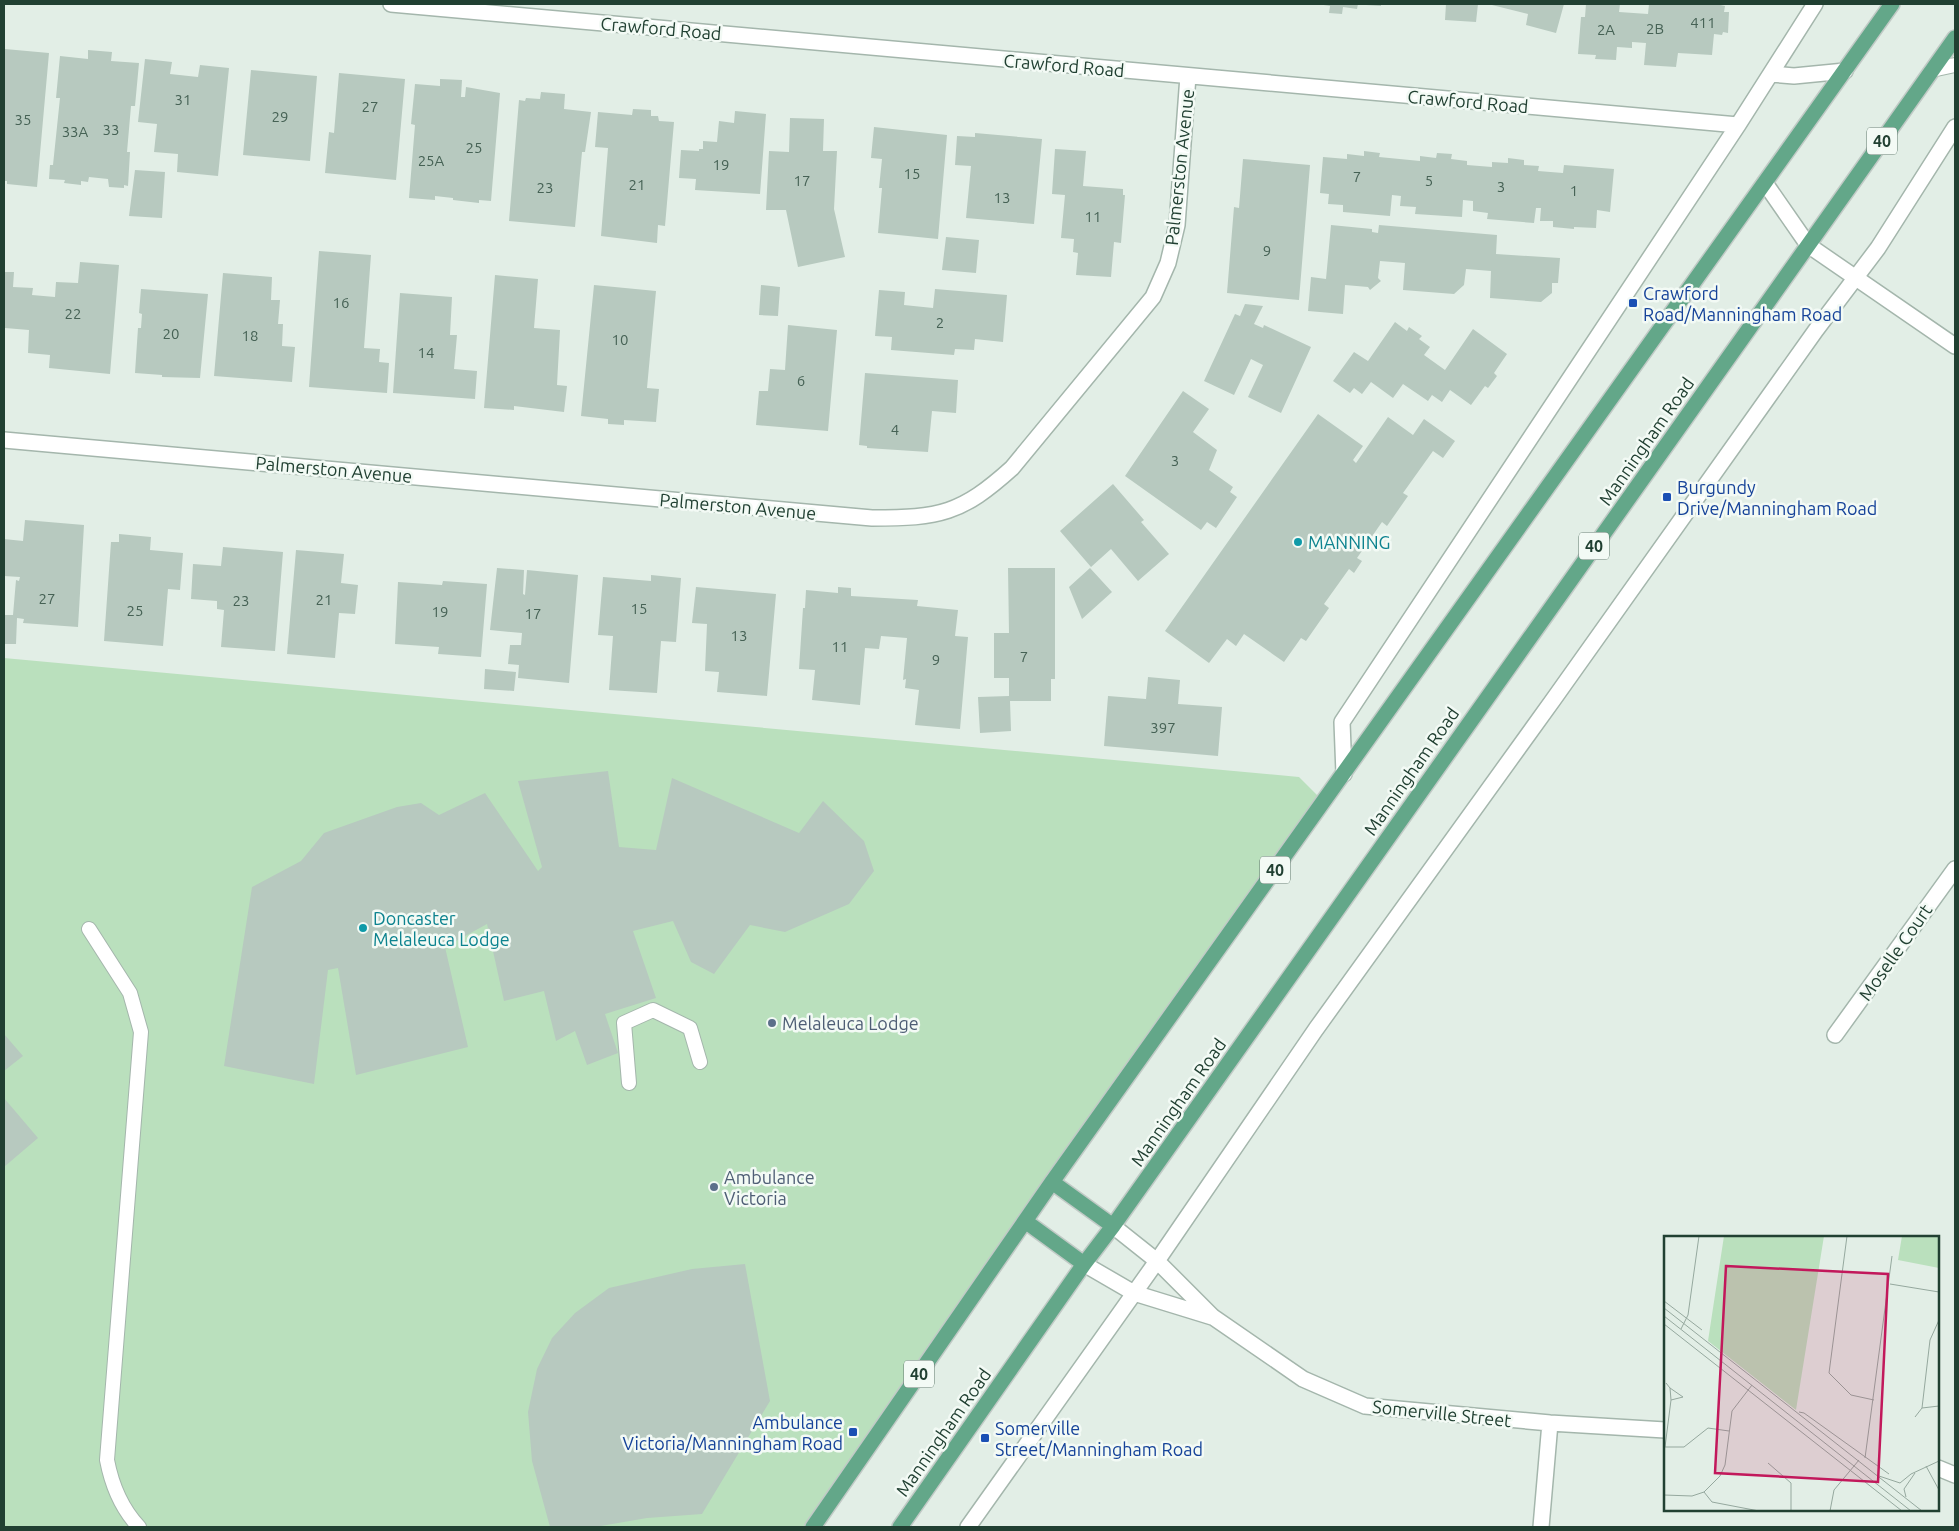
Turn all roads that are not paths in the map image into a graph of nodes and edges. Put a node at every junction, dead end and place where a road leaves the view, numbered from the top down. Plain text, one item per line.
1 (391, 4) edge
2 (1815, 4) edge
3 (1892, 4) edge
4 (1955, 38) edge
5 (1955, 65) edge
6 (1932, 70) junction
7 (1845, 71) junction
8 (1771, 74) junction
9 (1188, 76) junction
10 (1738, 125) junction
11 (1955, 127) edge
12 (1765, 183) junction
13 (1808, 245) junction
14 (1856, 278) junction
15 (1955, 346) edge
16 (4, 440) edge
17 (1344, 774) junction
18 (1955, 869) edge
19 (89, 929) dead end
20 (1835, 1035) dead end
21 (700, 1062) dead end
22 (629, 1083) dead end
23 (1052, 1182) junction
24 (1025, 1221) junction
25 (1113, 1226) junction
26 (1157, 1261) junction
27 (1084, 1264) junction
28 (1134, 1293) junction
29 (1213, 1317) junction
30 (1550, 1423) junction
31 (1664, 1430) edge
32 (1939, 1468) edge
33 (1955, 1476) edge
34 (139, 1527) edge
35 (813, 1527) edge
36 (900, 1527) edge
37 (968, 1527) edge
38 (1541, 1527) edge

1 - 9 street, Crawford Road
2 - 8 street
3 - 7 main road, 40
4 - 6 main road, Manningham Road / 40
5 - 6 lane
6 - 13 main road, Manningham Road / 40
7 - 8 street
7 - 12 main road, 40
8 - 10 street
9 - 10 street, Crawford Road
9 - 16 street, Palmerston Avenue
10 - 17 street
11 - 14 street
12 - 13 street
12 - 17 main road, 40
13 - 14 street
13 - 25 main road, Manningham Road / 40
14 - 15 street
14 - 26 street
17 - 23 main road, 40
18 - 20 street, Moselle Court
19 - 34 lane
21 - 22 lane
23 - 24 main road, 40
23 - 25 main road
24 - 27 main road
24 - 35 main road, 40
25 - 26 street, Somerville Street
25 - 27 main road, Manningham Road / 40
26 - 28 street
26 - 29 street, Somerville Street
27 - 28 street, Somerville Street
27 - 36 main road, Manningham Road / 40
28 - 29 street, Somerville Street
28 - 37 street
29 - 30 street, Somerville Street
30 - 31 street, Somerville Street
30 - 38 street
32 - 33 street

